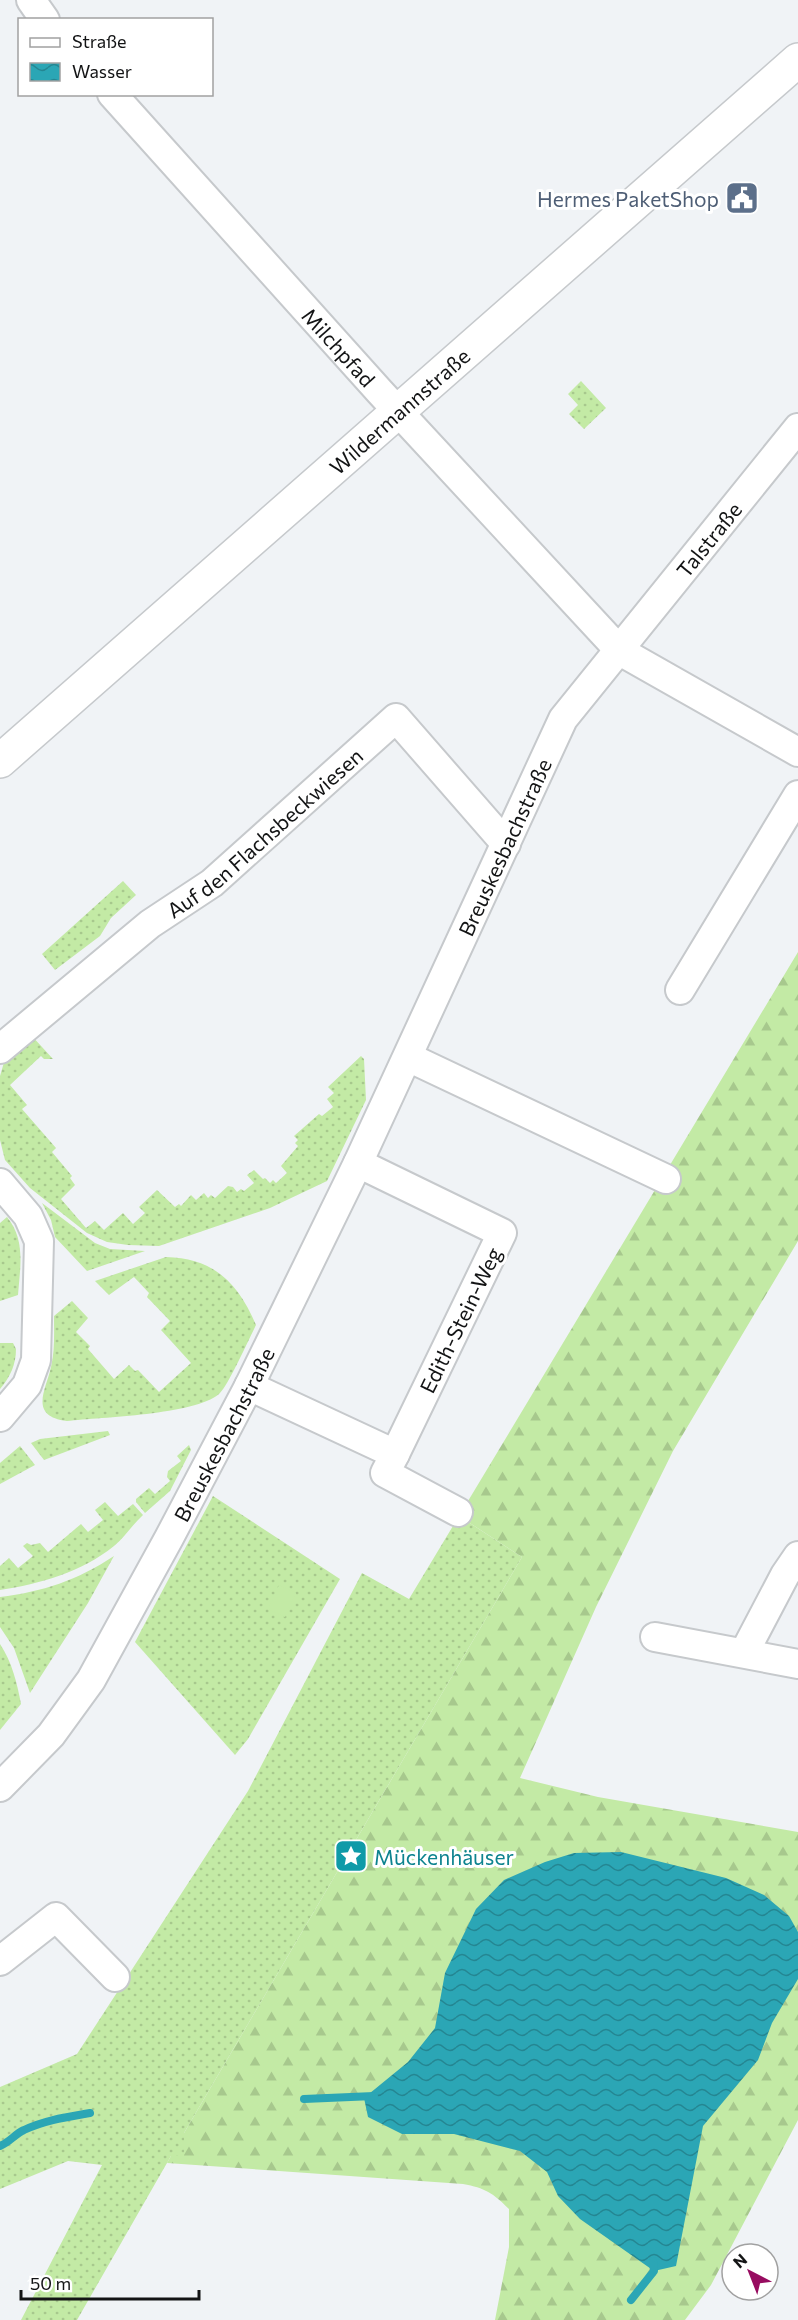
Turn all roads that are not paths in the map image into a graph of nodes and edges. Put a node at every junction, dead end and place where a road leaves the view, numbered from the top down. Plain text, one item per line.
1 (31, 0) edge
2 (44, 18) edge
3 (798, 60) edge
4 (114, 96) edge
5 (398, 412) junction
6 (798, 428) edge
7 (620, 651) junction
8 (798, 752) edge
9 (0, 761) edge
10 (798, 795) edge
11 (506, 844) junction
12 (680, 990) dead end
13 (0, 1050) edge
14 (408, 1057) junction
15 (358, 1163) junction
16 (666, 1179) dead end
17 (0, 1183) edge
18 (249, 1386) junction
19 (0, 1417) edge
20 (395, 1454) junction
21 (458, 1512) dead end
22 (798, 1556) edge
23 (655, 1637) dead end
24 (744, 1653) junction
25 (798, 1664) edge
26 (0, 1787) edge
27 (0, 1961) edge
28 (115, 1977) dead end

1 - 2 street
3 - 5 street, Wildermannstraße
4 - 5 street, Milchpfad
5 - 7 street, Milchpfad
5 - 9 street, Wildermannstraße
6 - 7 street, Talstraße
7 - 8 street, Milchpfad
7 - 11 street, Breuskesbachstraße
10 - 12 street
11 - 13 street, Auf den Flachsbeckwiesen
11 - 14 street, Breuskesbachstraße
14 - 15 street, Breuskesbachstraße
14 - 16 street
15 - 18 street, Breuskesbachstraße
15 - 20 street, Edith-Stein-Weg
17 - 19 street
18 - 20 street
18 - 26 street, Breuskesbachstraße
20 - 21 street, Edith-Stein-Weg
22 - 24 street
23 - 24 street
24 - 25 street
27 - 28 street

